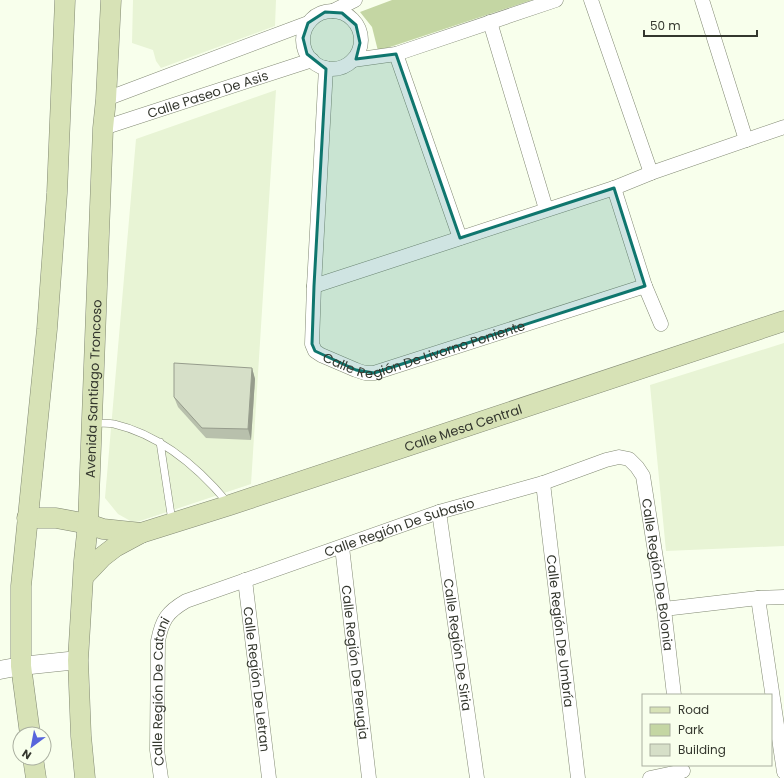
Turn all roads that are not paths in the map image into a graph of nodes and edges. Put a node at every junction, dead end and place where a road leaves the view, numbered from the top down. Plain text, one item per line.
1 (65, 0) edge
2 (111, 0) edge
3 (355, 0) edge
4 (556, 0) edge
5 (591, 0) edge
6 (702, 0) edge
7 (328, 8) edge
8 (490, 22) junction
9 (308, 23) junction
10 (396, 54) junction
11 (312, 60) junction
12 (353, 60) junction
13 (326, 68) junction
14 (106, 99) junction
15 (784, 127) edge
16 (103, 128) junction
17 (746, 140) junction
18 (651, 173) junction
19 (614, 188) junction
20 (546, 209) junction
21 (460, 238) junction
22 (314, 286) junction
23 (645, 286) junction
24 (784, 321) edge
25 (661, 324) dead end
26 (92, 422) junction
27 (160, 442) junction
28 (629, 459) joint
29 (543, 483) junction
30 (230, 505) junction
31 (438, 512) junction
32 (27, 518) junction
33 (172, 523) junction
34 (88, 524) junction
35 (141, 533) junction
36 (342, 547) junction
37 (84, 576) junction
38 (245, 580) junction
39 (784, 597) edge
40 (758, 598) junction
41 (173, 608) joint
42 (664, 609) junction
43 (78, 660) junction
44 (22, 666) junction
45 (0, 670) edge
46 (674, 694) edge
47 (29, 726) edge
48 (34, 766) edge
49 (683, 771) edge
50 (784, 772) edge
51 (36, 778) edge
52 (85, 778) edge
53 (161, 778) edge
54 (269, 778) edge
55 (370, 778) edge
56 (477, 778) edge
57 (578, 778) edge
58 (650, 778) edge

1 - 32 main road
2 - 14 main road, Avenida Santiago Troncoso
3 - 7 street
4 - 8 street
5 - 18 street
6 - 17 street
7 - 9 street
7 - 12 street
8 - 10 street
8 - 20 street
9 - 11 street
9 - 14 street
10 - 12 street
10 - 21 street
11 - 13 street
11 - 16 street, Calle Paseo De Asis
12 - 13 street
13 - 22 street, Calle Región De Livorno Poniente
14 - 16 main road, Avenida Santiago Troncoso
15 - 17 street
16 - 26 main road, Avenida Santiago Troncoso
17 - 18 street
18 - 19 street
19 - 20 street
19 - 23 street
20 - 21 street
21 - 22 street
22 - 23 street, Calle Región De Livorno Poniente
23 - 25 street
24 - 30 main road, Calle Mesa Central
26 - 27 lane
26 - 34 main road, Avenida Santiago Troncoso
27 - 30 lane
27 - 33 lane
28 - 29 street, Calle Región De Subasio
28 - 42 street, Calle Región De Bolonia
29 - 31 street, Calle Región De Subasio
29 - 57 street, Calle Región De Umbría
30 - 33 main road, Calle Mesa Central
31 - 36 street, Calle Región De Subasio
31 - 56 street, Calle Región De Siria
32 - 34 main road
32 - 44 main road
33 - 35 main road, Calle Mesa Central
34 - 35 main road
34 - 37 main road, Avenida Santiago Troncoso
35 - 37 main road
36 - 38 street, Calle Región De Subasio
36 - 55 street, Calle Región De Perugia
37 - 43 main road, Avenida Santiago Troncoso
38 - 41 street, Calle Región De Subasio
38 - 54 street, Calle Región De Letran
39 - 40 street
40 - 42 street
40 - 50 street
41 - 53 street, Calle Región De Catani
42 - 46 street, Calle Región De Bolonia
43 - 44 street
43 - 52 main road, Avenida Santiago Troncoso
44 - 45 street
44 - 47 main road
48 - 51 main road
49 - 58 street

